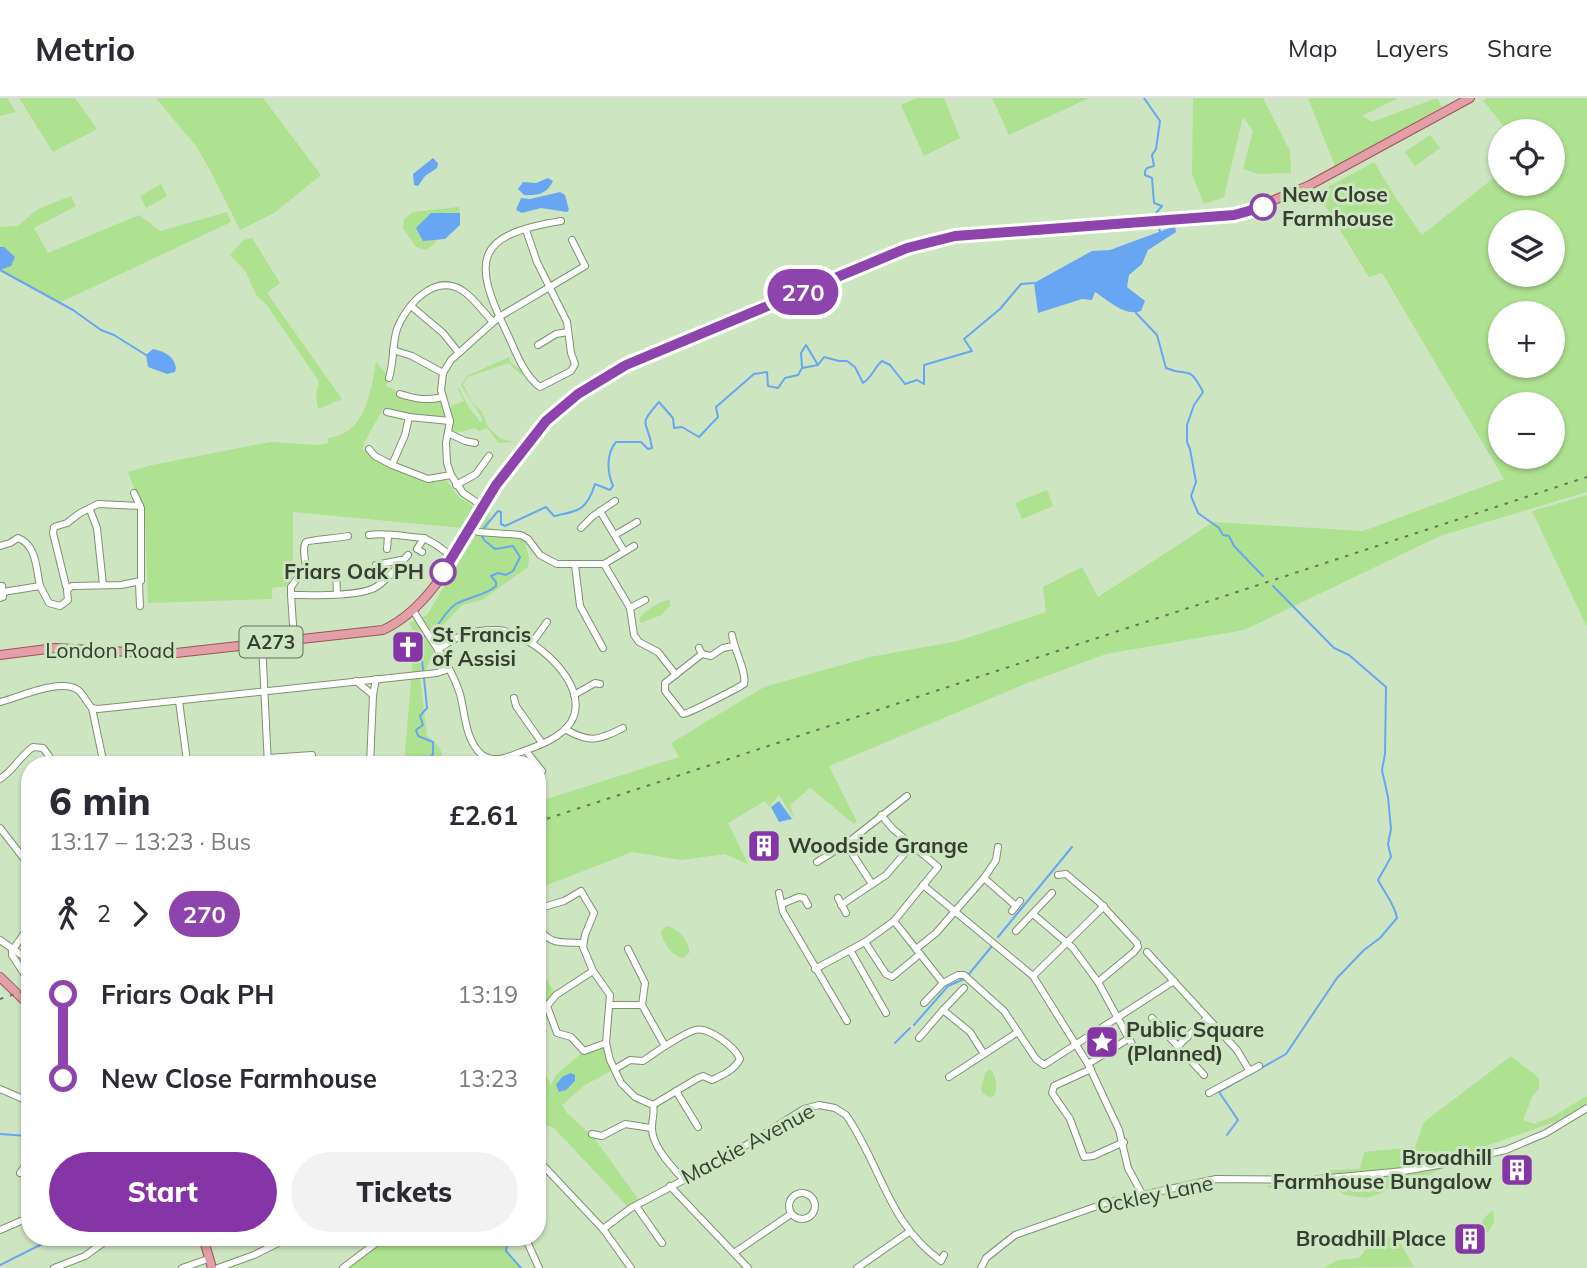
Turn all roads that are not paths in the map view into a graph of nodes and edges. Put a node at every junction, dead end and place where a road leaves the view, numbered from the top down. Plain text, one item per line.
1 (1470, 98) edge
2 (561, 221) dead end
3 (526, 230) junction
4 (572, 240) dead end
5 (551, 287) junction
6 (411, 306) junction
7 (499, 317) junction
8 (493, 322) junction
9 (568, 332) junction
10 (538, 345) dead end
11 (393, 350) junction
12 (459, 353) junction
13 (443, 373) junction
14 (389, 378) dead end
15 (400, 394) dead end
16 (443, 397) junction
17 (387, 412) dead end
18 (408, 417) junction
19 (450, 421) junction
20 (448, 433) junction
21 (475, 443) dead end
22 (369, 449) dead end
23 (489, 457) dead end
24 (392, 465) junction
25 (450, 475) junction
26 (456, 485) junction
27 (134, 493) dead end
28 (615, 501) dead end
29 (140, 506) junction
30 (484, 507) junction
31 (90, 510) junction
32 (600, 511) junction
33 (637, 522) dead end
34 (471, 528) junction
35 (581, 528) dead end
36 (369, 535) dead end
37 (615, 535) junction
38 (388, 536) junction
39 (348, 537) dead end
40 (424, 538) junction
41 (0, 546) edge
42 (634, 546) dead end
43 (387, 549) dead end
44 (624, 551) junction
45 (422, 552) dead end
46 (453, 557) junction
47 (604, 564) junction
48 (376, 565) dead end
49 (575, 565) junction
50 (336, 572) dead end
51 (139, 583) junction
52 (103, 585) junction
53 (40, 586) junction
54 (68, 588) junction
55 (1, 592) edge
56 (337, 594) junction
57 (291, 595) junction
58 (645, 600) dead end
59 (140, 606) dead end
60 (630, 608) junction
61 (413, 610) junction
62 (547, 622) dead end
63 (732, 635) dead end
64 (294, 639) junction
65 (262, 643) junction
66 (532, 643) junction
67 (603, 648) dead end
68 (734, 649) junction
69 (438, 650) junction
70 (0, 655) edge
71 (449, 669) junction
72 (673, 677) junction
73 (376, 679) junction
74 (356, 681) junction
75 (600, 684) dead end
76 (265, 691) junction
77 (373, 695) junction
78 (574, 695) junction
79 (514, 698) dead end
80 (179, 701) junction
81 (0, 702) edge
82 (92, 708) junction
83 (624, 728) dead end
84 (565, 729) junction
85 (542, 743) junction
86 (526, 751) junction
87 (312, 755) dead end
88 (21, 756) edge
89 (48, 756) edge
90 (102, 756) edge
91 (186, 756) edge
92 (268, 756) edge
93 (305, 756) edge
94 (370, 756) edge
95 (482, 756) edge
96 (513, 756) edge
97 (530, 756) edge
98 (21, 757) edge
99 (0, 779) edge
100 (907, 796) dead end
101 (881, 815) junction
102 (0, 828) edge
103 (846, 844) junction
104 (912, 845) junction
105 (998, 847) dead end
106 (21, 854) edge
107 (817, 862) dead end
108 (1058, 876) dead end
109 (984, 878) junction
110 (872, 884) junction
111 (923, 885) junction
112 (779, 893) dead end
113 (1052, 893) dead end
114 (782, 904) junction
115 (808, 905) dead end
116 (546, 906) edge
117 (1016, 906) dead end
118 (1104, 906) junction
119 (954, 911) junction
120 (846, 913) dead end
121 (1033, 914) junction
122 (894, 920) junction
123 (1016, 931) dead end
124 (21, 938) edge
125 (546, 938) edge
126 (0, 940) edge
127 (865, 942) junction
128 (1067, 942) junction
129 (583, 943) junction
130 (628, 949) dead end
131 (850, 950) junction
132 (12, 951) junction
133 (918, 952) junction
134 (1147, 952) dead end
135 (21, 953) edge
136 (21, 969) edge
137 (816, 969) junction
138 (593, 971) junction
139 (1032, 976) junction
140 (0, 977) edge
141 (1174, 981) junction
142 (1098, 982) junction
143 (943, 983) junction
144 (964, 988) dead end
145 (21, 997) edge
146 (924, 1003) dead end
147 (610, 1005) junction
148 (642, 1005) junction
149 (882, 1006) junction
150 (874, 1010) dead end
151 (943, 1010) junction
152 (886, 1013) dead end
153 (1118, 1018) junction
154 (1152, 1018) dead end
155 (1207, 1018) junction
156 (847, 1021) dead end
157 (1018, 1032) junction
158 (919, 1038) dead end
159 (1128, 1039) junction
160 (606, 1043) junction
161 (1077, 1043) junction
162 (665, 1046) junction
163 (1133, 1046) dead end
164 (1177, 1047) junction
165 (984, 1054) junction
166 (1090, 1066) junction
167 (1259, 1066) dead end
168 (615, 1069) junction
169 (1249, 1070) junction
170 (1204, 1075) dead end
171 (949, 1077) dead end
172 (0, 1089) edge
173 (676, 1091) junction
174 (1209, 1093) dead end
175 (21, 1098) edge
176 (653, 1105) junction
177 (1587, 1108) edge
178 (651, 1128) junction
179 (698, 1128) dead end
180 (592, 1134) dead end
181 (1124, 1142) junction
182 (546, 1168) edge
183 (682, 1179) junction
184 (670, 1186) junction
185 (1142, 1194) junction
186 (636, 1206) junction
187 (790, 1214) junction
188 (21, 1221) edge
189 (603, 1229) junction
190 (0, 1230) edge
191 (909, 1232) junction
192 (662, 1243) dead end
193 (99, 1246) edge
194 (205, 1246) edge
195 (272, 1246) edge
196 (372, 1246) edge
197 (529, 1246) edge
198 (734, 1253) junction
199 (208, 1259) junction
200 (932, 1264) dead end
201 (54, 1268) edge
202 (182, 1268) edge
203 (212, 1268) edge
204 (218, 1268) edge
205 (343, 1268) edge
206 (539, 1268) edge
207 (631, 1268) edge
208 (748, 1268) edge
209 (857, 1268) edge
210 (981, 1268) edge

1 - 30 main road, London Road / A273
2 - 3 street
3 - 5 street
3 - 7 street
4 - 5 street
5 - 7 street
5 - 9 street
6 - 8 street
6 - 11 street
6 - 12 street
7 - 8 street
7 - 9 street
8 - 12 street
9 - 10 street
11 - 13 street
11 - 14 street
12 - 13 street
13 - 16 street
15 - 16 street
16 - 19 street
17 - 18 street
18 - 19 street
18 - 24 street
19 - 20 street
20 - 21 street
20 - 25 street
22 - 24 street
23 - 26 street
24 - 25 street
25 - 26 street
26 - 30 street
27 - 29 street
28 - 32 street
29 - 31 street
29 - 51 street
30 - 34 main road, London Road / A273
31 - 52 street
31 - 54 street
32 - 35 street
32 - 37 street
33 - 37 street
34 - 46 main road, London Road / A273
34 - 49 street
36 - 38 street
37 - 44 street
38 - 40 street
38 - 43 street
39 - 57 street
40 - 45 street
40 - 46 street
41 - 53 street
42 - 44 street
44 - 47 street
46 - 61 main road, London Road / A273
47 - 49 street
47 - 60 street
48 - 56 street
49 - 67 street
50 - 56 street
51 - 52 street
51 - 59 street
52 - 54 street
53 - 54 street
53 - 55 street
56 - 57 street
57 - 64 street
58 - 60 street
60 - 72 street
61 - 64 main road, London Road / A273
61 - 69 street
62 - 66 street
63 - 68 street
64 - 65 main road, London Road / A273
65 - 70 main road, London Road / A273
65 - 76 street
66 - 69 street
66 - 78 street
68 - 72 street
68 - 72 street
69 - 71 street
71 - 73 street
71 - 95 street
73 - 74 street
73 - 77 street
74 - 76 street
74 - 77 street
75 - 78 street
76 - 80 street
76 - 92 street
77 - 94 street
78 - 84 street
79 - 85 street
80 - 82 street
80 - 91 street
81 - 82 street
82 - 90 street
83 - 84 street
84 - 85 street
85 - 86 street
86 - 96 street
86 - 97 street
87 - 93 street
88 - 89 street
98 - 99 street
100 - 101 street
101 - 103 street
101 - 104 street
102 - 106 street
103 - 107 street
103 - 110 street
104 - 110 street
104 - 111 street
105 - 109 street
108 - 118 street
109 - 117 street
109 - 119 street
110 - 120 street
111 - 119 street
111 - 122 street
112 - 114 street
113 - 121 street
114 - 115 street
114 - 137 street
116 - 129 street
118 - 128 street
118 - 142 street
119 - 133 street
119 - 139 street
121 - 123 street
121 - 128 street
122 - 127 street
122 - 133 street
124 - 132 street
125 - 129 street
126 - 132 street
127 - 131 street
127 - 133 street
128 - 139 street
128 - 142 street
129 - 138 street
130 - 148 street
131 - 137 street
131 - 149 street
132 - 135 street
132 - 136 street
133 - 143 street
134 - 141 street
137 - 156 street
138 - 147 street
138 - 160 street
139 - 161 street
140 - 145 main road
141 - 153 street
141 - 155 street
142 - 153 street
143 - 146 street
143 - 157 street
144 - 151 street
147 - 148 street
147 - 160 street
148 - 162 street
149 - 150 street
149 - 152 street
151 - 158 street
151 - 165 street
153 - 159 street
153 - 161 street
154 - 164 street
155 - 164 street
155 - 169 street
157 - 161 street
157 - 165 street
159 - 163 street
159 - 166 street
160 - 168 street
161 - 166 street
162 - 168 street
162 - 173 street
164 - 170 street
165 - 171 street
166 - 181 street
166 - 181 street
167 - 169 street
168 - 176 street
169 - 174 street
172 - 175 street
173 - 176 street
173 - 179 street
176 - 178 street
177 - 185 street, Ockley Lane
178 - 180 street
178 - 183 street
181 - 185 street
182 - 189 street
183 - 184 street, Mackie Avenue
183 - 191 street, Mackie Avenue
184 - 186 street, Mackie Avenue
184 - 198 street
185 - 210 street, Ockley Lane
186 - 189 street, Mackie Avenue
186 - 192 street
187 - 187 street
187 - 198 street
188 - 190 street
189 - 207 street
191 - 200 street, Mackie Avenue
191 - 209 street
193 - 201 street
194 - 199 main road
195 - 204 street
196 - 205 street
197 - 206 street
198 - 208 street
199 - 202 street
199 - 203 main road

